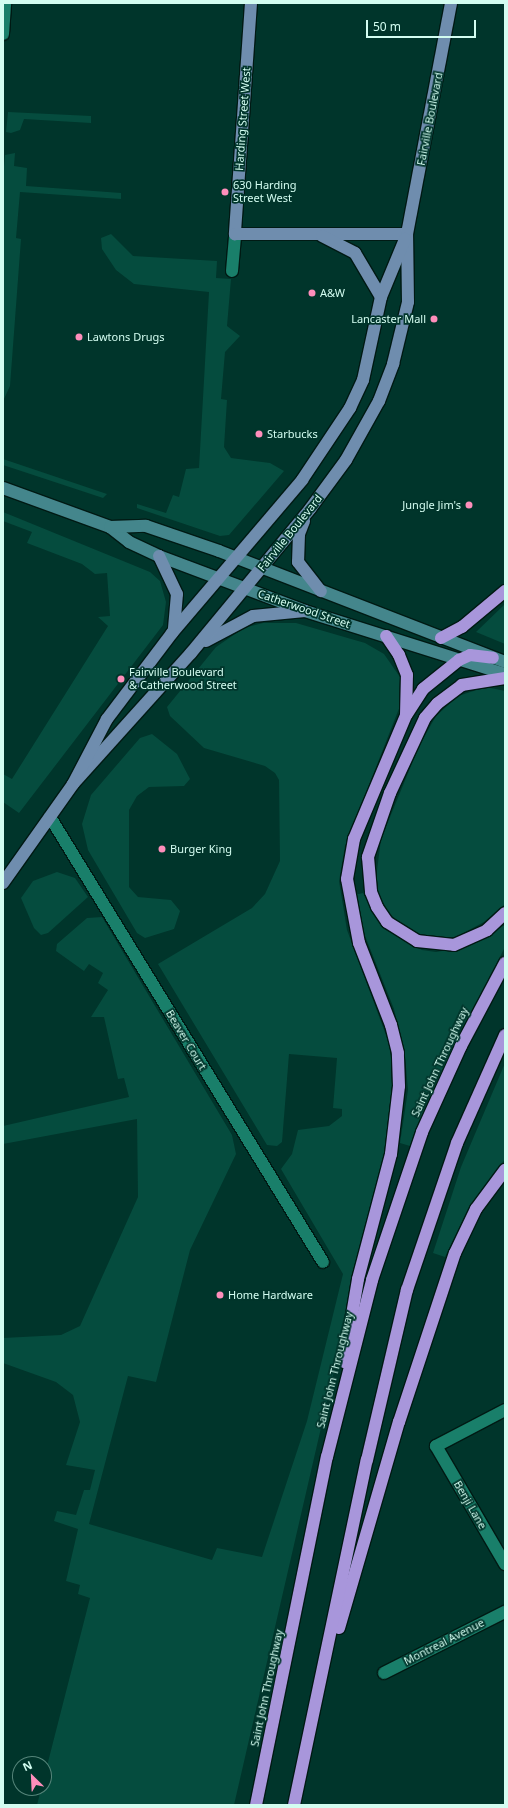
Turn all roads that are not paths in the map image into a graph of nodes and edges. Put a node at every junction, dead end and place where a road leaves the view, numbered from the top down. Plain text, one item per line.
1 (5, 3) edge
2 (251, 3) edge
3 (451, 3) edge
4 (3, 34) edge
5 (235, 234) junction
6 (319, 234) junction
7 (407, 234) junction
8 (232, 272) dead end
9 (381, 297) junction
10 (3, 488) edge
11 (310, 509) junction
12 (110, 526) junction
13 (159, 556) junction
14 (236, 557) junction
15 (262, 568) junction
16 (218, 578) junction
17 (244, 588) junction
18 (321, 591) junction
19 (505, 591) edge
20 (304, 611) junction
21 (172, 634) junction
22 (386, 636) junction
23 (441, 638) junction
24 (191, 653) junction
25 (493, 658) junction
26 (459, 660) junction
27 (505, 662) edge
28 (505, 674) edge
29 (505, 678) edge
30 (406, 715) junction
31 (73, 784) junction
32 (50, 816) junction
33 (3, 882) edge
34 (505, 913) edge
35 (505, 963) edge
36 (505, 1035) edge
37 (505, 1170) edge
38 (322, 1262) dead end
39 (505, 1410) edge
40 (327, 1458) junction
41 (505, 1564) edge
42 (505, 1612) edge
43 (384, 1673) dead end
44 (317, 1703) junction
45 (256, 1805) edge
46 (294, 1805) edge

1 - 4 street
2 - 5 main road, Harding Street West
3 - 7 main road, Fairville Boulevard
5 - 6 main road
5 - 8 street, Harding Street West
6 - 7 main road
6 - 9 main road
7 - 9 main road, Fairville Boulevard
7 - 11 main road, Fairville Boulevard
9 - 14 main road, Fairville Boulevard
10 - 12 main road, Catherwood Street
11 - 15 main road, Fairville Boulevard
11 - 18 main road
12 - 13 main road, Catherwood Street
12 - 14 main road, Catherwood Street
13 - 16 main road, Catherwood Street
13 - 21 main road
14 - 15 main road, Catherwood Street
14 - 16 main road, Fairville Boulevard
15 - 17 main road, Fairville Boulevard
15 - 18 main road, Catherwood Street
16 - 17 main road, Catherwood Street
16 - 21 main road, Fairville Boulevard
17 - 20 main road, Catherwood Street
17 - 24 main road, Fairville Boulevard
18 - 23 main road, Catherwood Street
19 - 23 highway
20 - 22 main road, Catherwood Street
20 - 24 main road
21 - 31 main road, Fairville Boulevard
22 - 26 main road, Catherwood Street
22 - 30 highway
23 - 25 main road, Catherwood Street
24 - 31 main road, Fairville Boulevard
25 - 26 highway
25 - 27 main road, Catherwood Street
26 - 28 main road, Catherwood Street
26 - 30 highway
29 - 34 highway
30 - 40 highway
31 - 32 main road, Fairville Boulevard
32 - 33 main road, Fairville Boulevard
32 - 38 street, Beaver Court
35 - 40 highway, Saint John Throughway
36 - 44 highway
37 - 44 highway
39 - 41 street, Benji Lane
40 - 45 highway, Saint John Throughway
42 - 43 street, Montreal Avenue
44 - 46 highway

